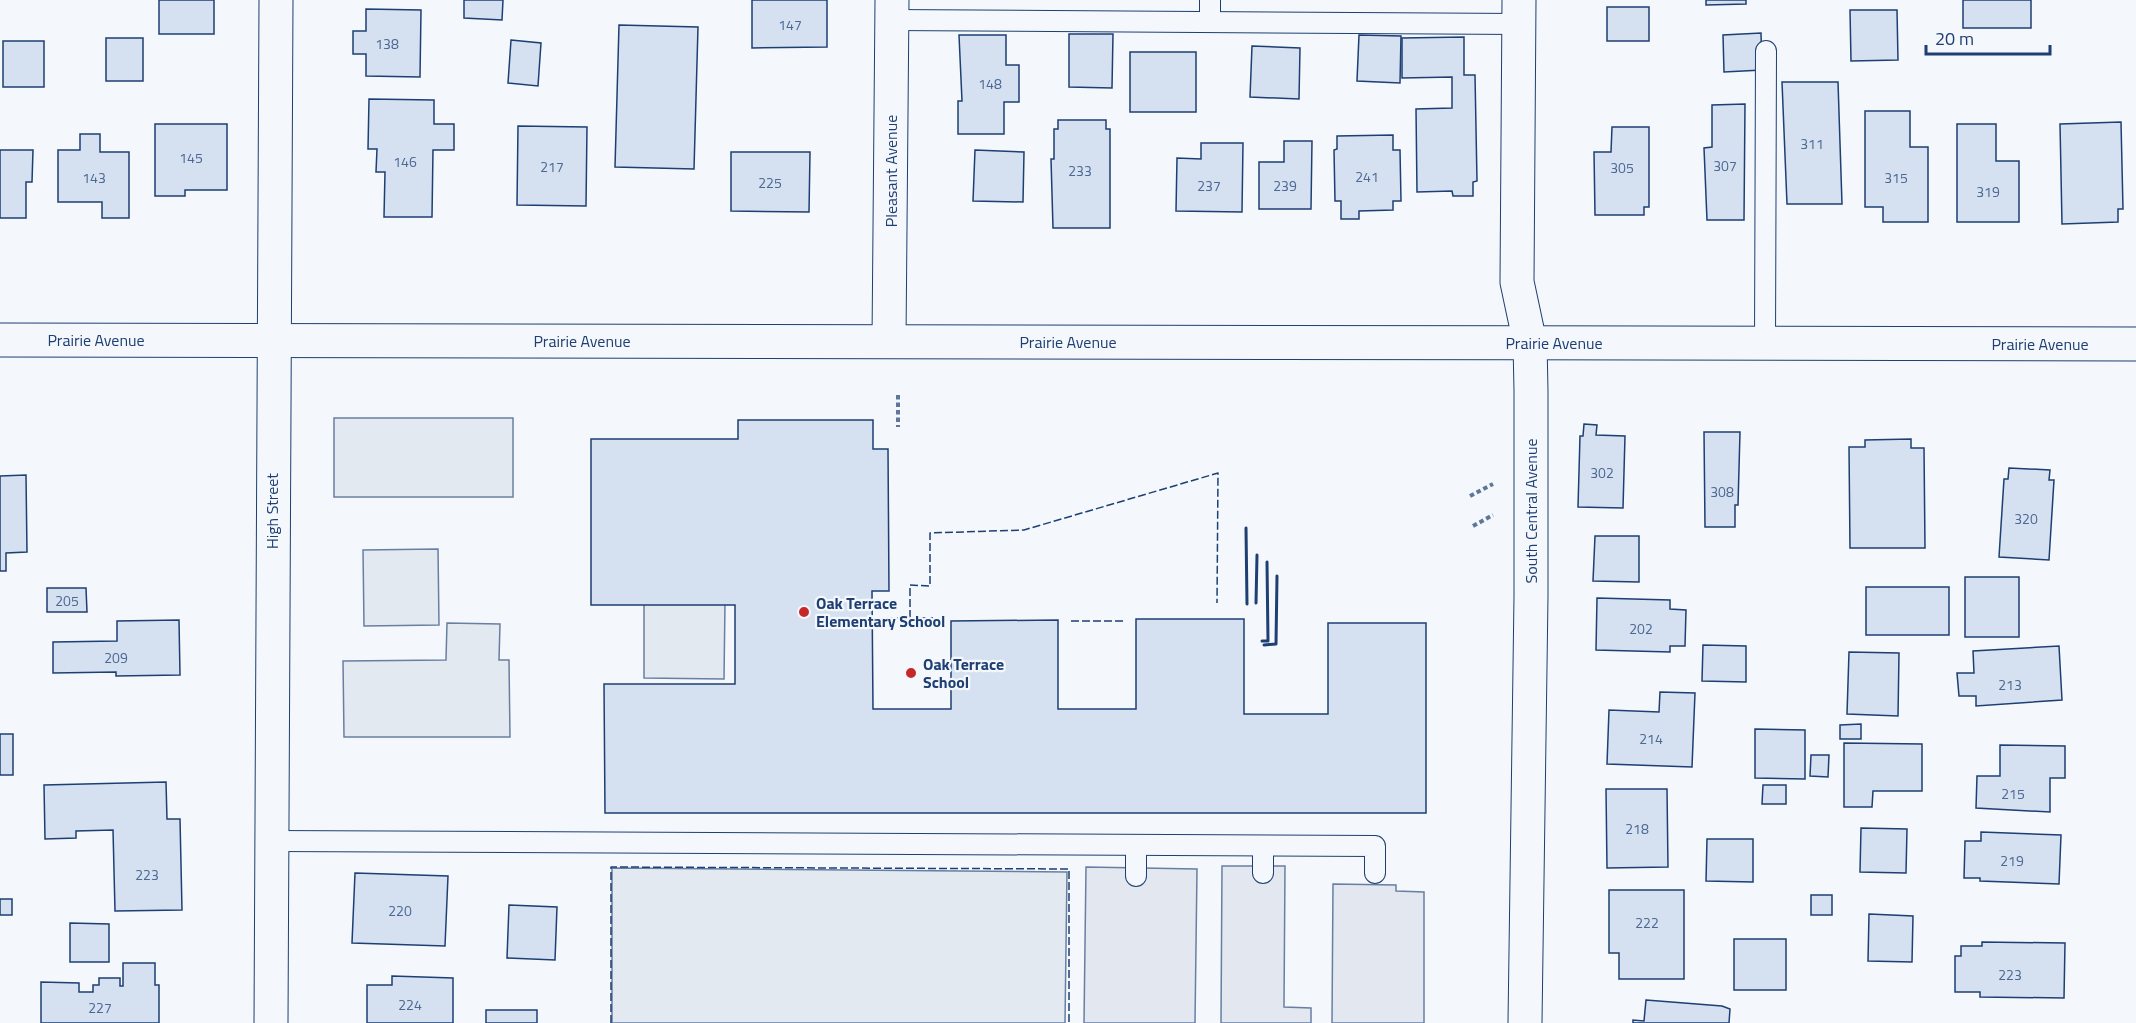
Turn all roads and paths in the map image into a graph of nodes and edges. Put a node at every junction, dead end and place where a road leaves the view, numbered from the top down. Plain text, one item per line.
1 (276, 0) edge
2 (1210, 0) edge
3 (892, 10) edge
4 (1519, 12) edge
5 (1210, 22) junction
6 (1766, 51) dead end
7 (0, 340) edge
8 (273, 340) junction
9 (889, 341) junction
10 (1530, 343) junction
11 (1765, 343) junction
12 (2136, 344) edge
13 (898, 395) dead end
14 (898, 427) dead end
15 (272, 841) junction
16 (1136, 845) junction
17 (1263, 846) junction
18 (1263, 873) dead end
19 (1375, 873) dead end
20 (1136, 876) dead end
21 (272, 1023) edge
22 (1525, 1023) edge

1 - 8 street, High Street
2 - 5 lane
3 - 5 lane
3 - 9 street, Pleasant Avenue
4 - 5 lane
4 - 10 street, South Central Avenue
6 - 11 lane
7 - 8 street, Prairie Avenue
8 - 9 street, Prairie Avenue
8 - 15 street, High Street
9 - 10 street, Prairie Avenue
10 - 11 street, Prairie Avenue
10 - 22 street, South Central Avenue
11 - 12 street, Prairie Avenue
13 - 14 path
15 - 16 lane
15 - 21 street, High Street
16 - 17 lane
16 - 20 lane
17 - 18 lane
17 - 19 lane

